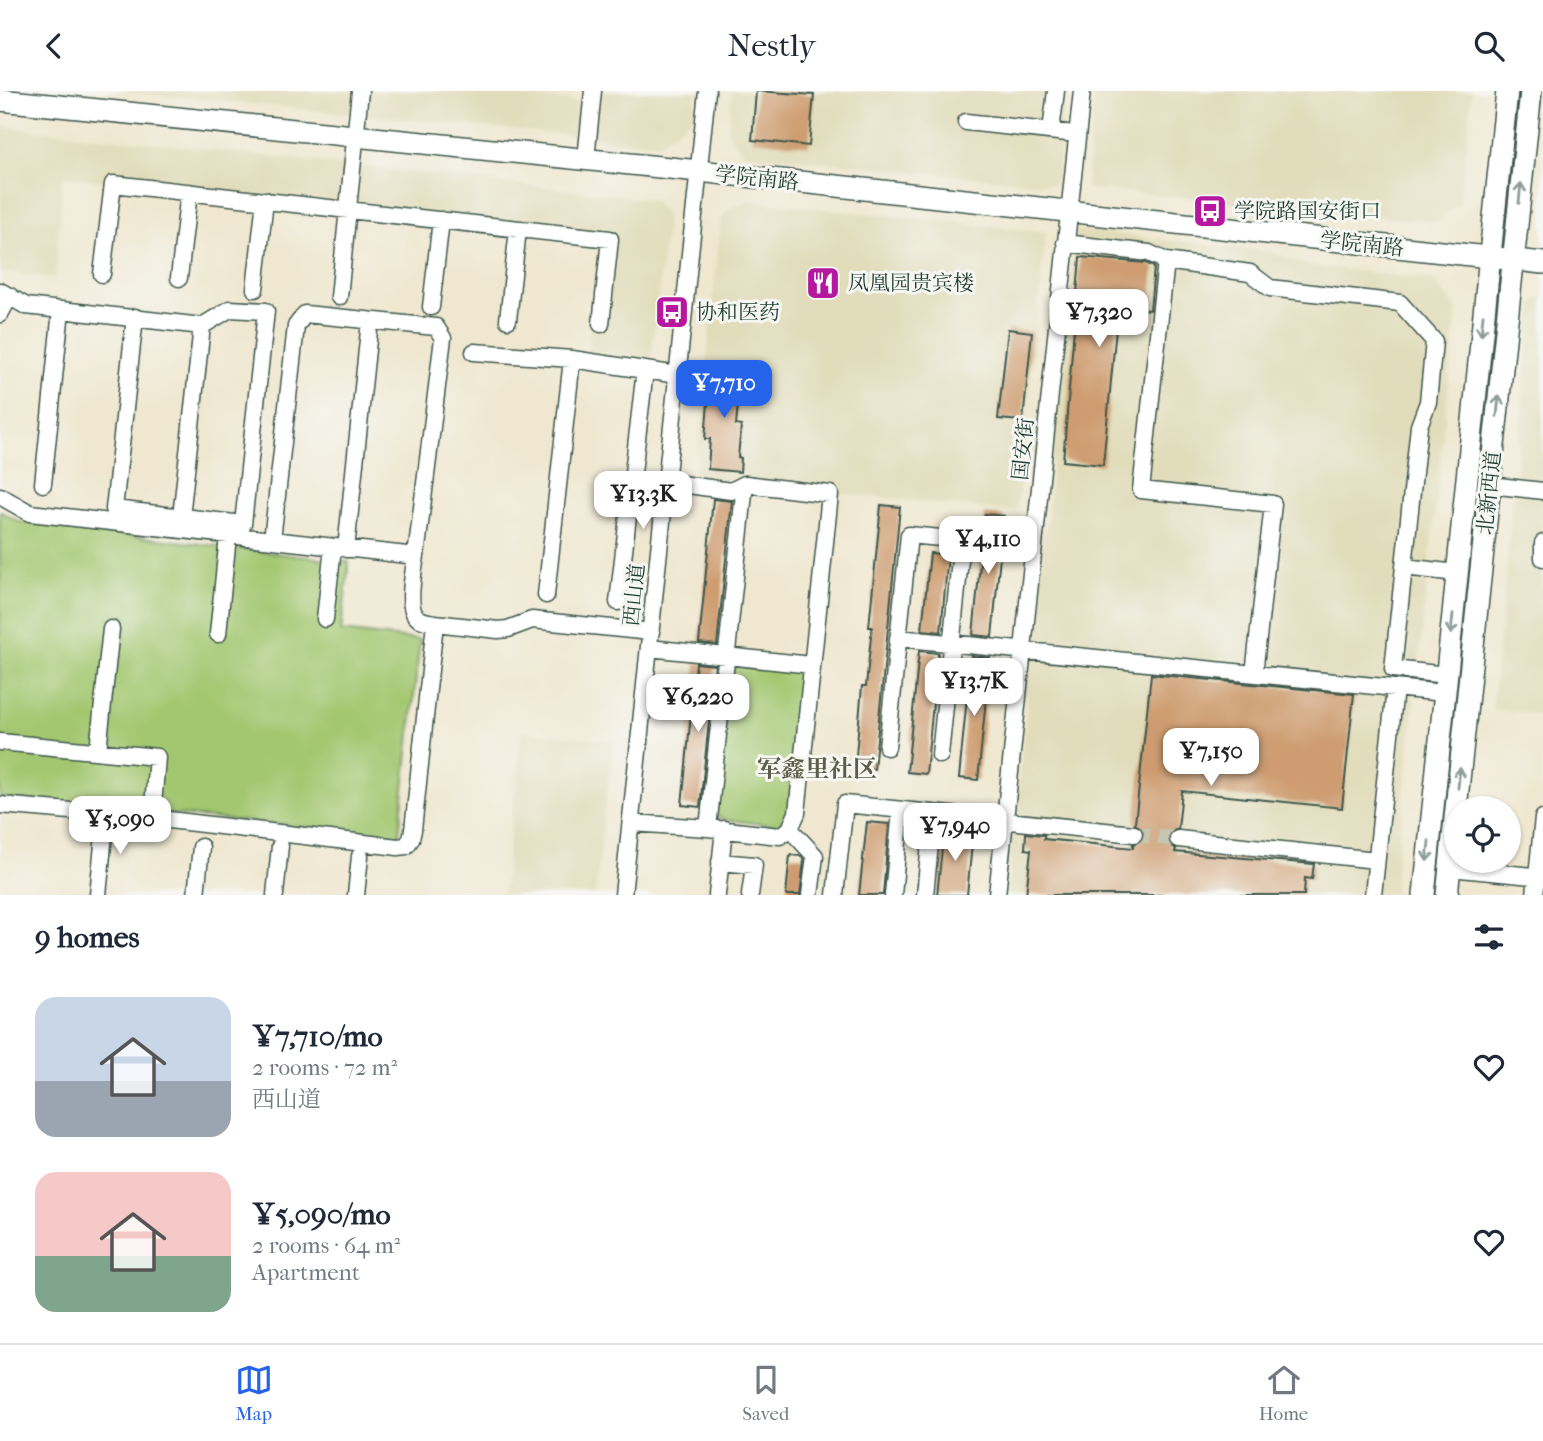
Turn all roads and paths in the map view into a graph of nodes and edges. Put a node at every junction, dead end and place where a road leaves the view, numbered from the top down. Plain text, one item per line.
1 (360, 91) edge
2 (593, 91) edge
3 (708, 91) edge
4 (1056, 91) edge
5 (1072, 91) edge
6 (1082, 91) edge
7 (1507, 91) edge
8 (1531, 91) edge
9 (0, 100) edge
10 (966, 122) dead end
11 (1059, 132) junction
12 (355, 137) junction
13 (586, 159) junction
14 (699, 171) junction
15 (188, 192) junction
16 (265, 200) junction
17 (348, 209) junction
18 (1064, 212) junction
19 (442, 220) junction
20 (518, 229) junction
21 (1065, 243) junction
22 (1489, 257) junction
23 (1166, 261) junction
24 (1513, 261) junction
25 (1543, 263) edge
26 (102, 274) dead end
27 (179, 278) dead end
28 (255, 289) dead end
29 (5, 293) edge
30 (338, 297) dead end
31 (431, 307) dead end
32 (61, 310) junction
33 (0, 314) edge
34 (135, 317) junction
35 (508, 320) dead end
36 (370, 321) junction
37 (601, 324) dead end
38 (202, 326) junction
39 (474, 352) dead end
40 (572, 359) junction
41 (645, 370) junction
42 (678, 375) junction
43 (667, 482) junction
44 (43, 484) dead end
45 (745, 484) junction
46 (1489, 485) junction
47 (1543, 491) edge
48 (0, 496) edge
49 (181, 517) junction
50 (228, 536) junction
51 (272, 540) junction
52 (1543, 543) edge
53 (339, 548) junction
54 (416, 557) junction
55 (1543, 558) edge
56 (1404, 568) junction
57 (1457, 573) junction
58 (546, 595) dead end
59 (618, 602) dead end
60 (325, 619) dead end
61 (435, 623) junction
62 (111, 629) dead end
63 (218, 634) dead end
64 (898, 639) junction
65 (650, 640) junction
66 (951, 644) junction
67 (1019, 650) junction
68 (727, 656) junction
69 (812, 665) junction
70 (1254, 674) junction
71 (1445, 684) junction
72 (1395, 688) junction
73 (0, 742) edge
74 (887, 747) dead end
75 (98, 750) junction
76 (940, 755) dead end
77 (1457, 796) edge
78 (0, 805) edge
79 (901, 810) junction
80 (933, 813) junction
81 (106, 814) junction
82 (152, 818) junction
83 (1543, 818) edge
84 (1000, 820) junction
85 (631, 823) junction
86 (716, 829) junction
87 (790, 829) junction
88 (1134, 834) tunnel mouth
89 (1178, 839) tunnel mouth
90 (280, 846) dead end
91 (201, 847) dead end
92 (360, 856) dead end
93 (1376, 860) junction
94 (720, 862) junction
95 (1449, 873) edge
96 (1500, 873) edge
97 (1540, 877) edge
98 (98, 895) edge
99 (196, 895) edge
100 (275, 895) edge
101 (356, 895) edge
102 (624, 895) edge
103 (717, 895) edge
104 (751, 895) edge
105 (810, 895) edge
106 (835, 895) edge
107 (893, 895) edge
108 (925, 895) edge
109 (988, 895) edge
110 (998, 895) edge
111 (1373, 895) edge
112 (1424, 895) edge
113 (1447, 895) edge
114 (1535, 895) edge

1 - 12 street
2 - 13 street
3 - 14 street, 西山道
4 - 11 street
5 - 11 street, 国安街
6 - 18 street, 国安街
7 - 22 main road, 北新西道
24 -> 8 main road, 北新西道
9 - 12 main road, 学院南路
10 - 11 street
11 - 18 street, 国安街
12 - 13 main road, 学院南路
12 - 17 street
13 - 14 main road, 学院南路
14 - 18 main road, 学院南路
14 - 42 street, 西山道
15 - 16 street
15 - 26 street
15 - 27 street
16 - 17 street
16 - 28 street
17 - 19 street
17 - 30 street
18 - 21 street, 国安街
18 - 22 main road, 学院南路
18 - 67 street, 国安街
19 - 20 street
19 - 31 street
20 - 35 street
20 - 37 street
21 - 23 street
21 - 67 street, 国安街
22 - 24 main road, 学院南路
22 -> 57 main road, 北新西道
23 - 56 street
23 - 70 street
24 - 25 main road, 学院南路
46 -> 24 main road, 北新西道
29 - 32 street
29 - 33 street
32 - 34 street
32 - 44 street
34 - 38 street
34 - 49 street
36 - 51 street
36 - 53 street
36 - 54 street
38 - 49 street
38 - 49 street
39 - 40 street
40 - 41 street
40 - 58 street
41 - 42 street
41 - 59 street
42 - 43 street, 西山道
43 - 45 street
43 - 65 street, 西山道
45 - 68 street
45 - 69 street
46 - 47 street
77 -> 46 main road, 北新西道
48 - 50 street
50 - 51 street
50 - 63 street
51 - 53 street
52 - 55 street
53 - 54 street
53 - 60 street
54 - 61 street
56 - 57 street
56 - 71 street
57 -> 71 main road, 北新西道
61 - 65 street
61 - 82 street
62 - 75 street
64 - 66 street
64 - 66 street
64 - 74 street
65 - 68 street
65 - 85 street, 西山道
66 - 67 street
66 - 76 street
67 - 70 street
67 - 84 street, 国安街
68 - 69 street
68 - 86 street
69 - 87 street
70 - 72 street
71 - 72 street
71 -> 112 main road, 北新西道
72 - 93 street
73 - 75 street
75 - 82 street
78 - 81 street
79 - 80 street
79 - 106 street
79 - 107 street
80 - 84 street
80 - 108 street
81 - 82 street
81 - 98 street
83 - 97 street
84 - 88 street
84 - 109 street, 国安街
84 - 110 street, 国安街
85 - 86 street
85 - 102 street, 西山道
86 - 87 street
86 - 94 street
87 - 105 street
89 - 93 street
90 - 100 street
91 - 99 street
92 - 101 street
93 - 111 street
94 - 103 street
94 - 104 street
95 - 113 main road, 北新西道
96 - 97 street
97 - 114 street

